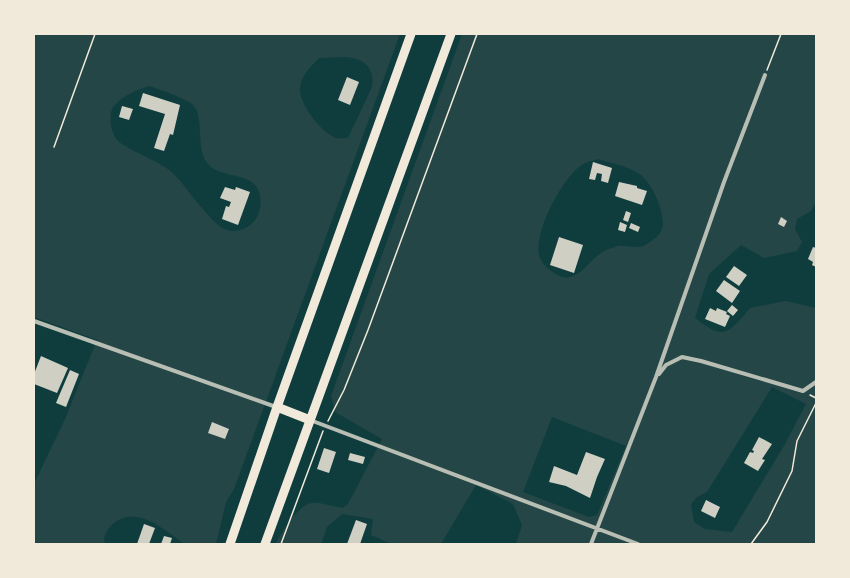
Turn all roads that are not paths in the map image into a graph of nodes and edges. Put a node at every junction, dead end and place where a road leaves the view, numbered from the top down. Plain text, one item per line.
1 (411, 34) edge
2 (451, 34) edge
3 (765, 75) road end
4 (34, 320) edge
5 (656, 377) junction
6 (816, 382) edge
7 (276, 407) junction
8 (310, 420) junction
9 (597, 527) junction
10 (230, 544) edge
11 (265, 544) edge
12 (591, 544) edge
13 (638, 544) edge

1 - 7 main road
2 - 8 main road
3 - 5 street
4 - 7 street
5 - 6 street
5 - 9 street
7 - 8 main road
7 - 10 main road
8 - 9 street
8 - 11 main road
9 - 12 street
9 - 13 street

